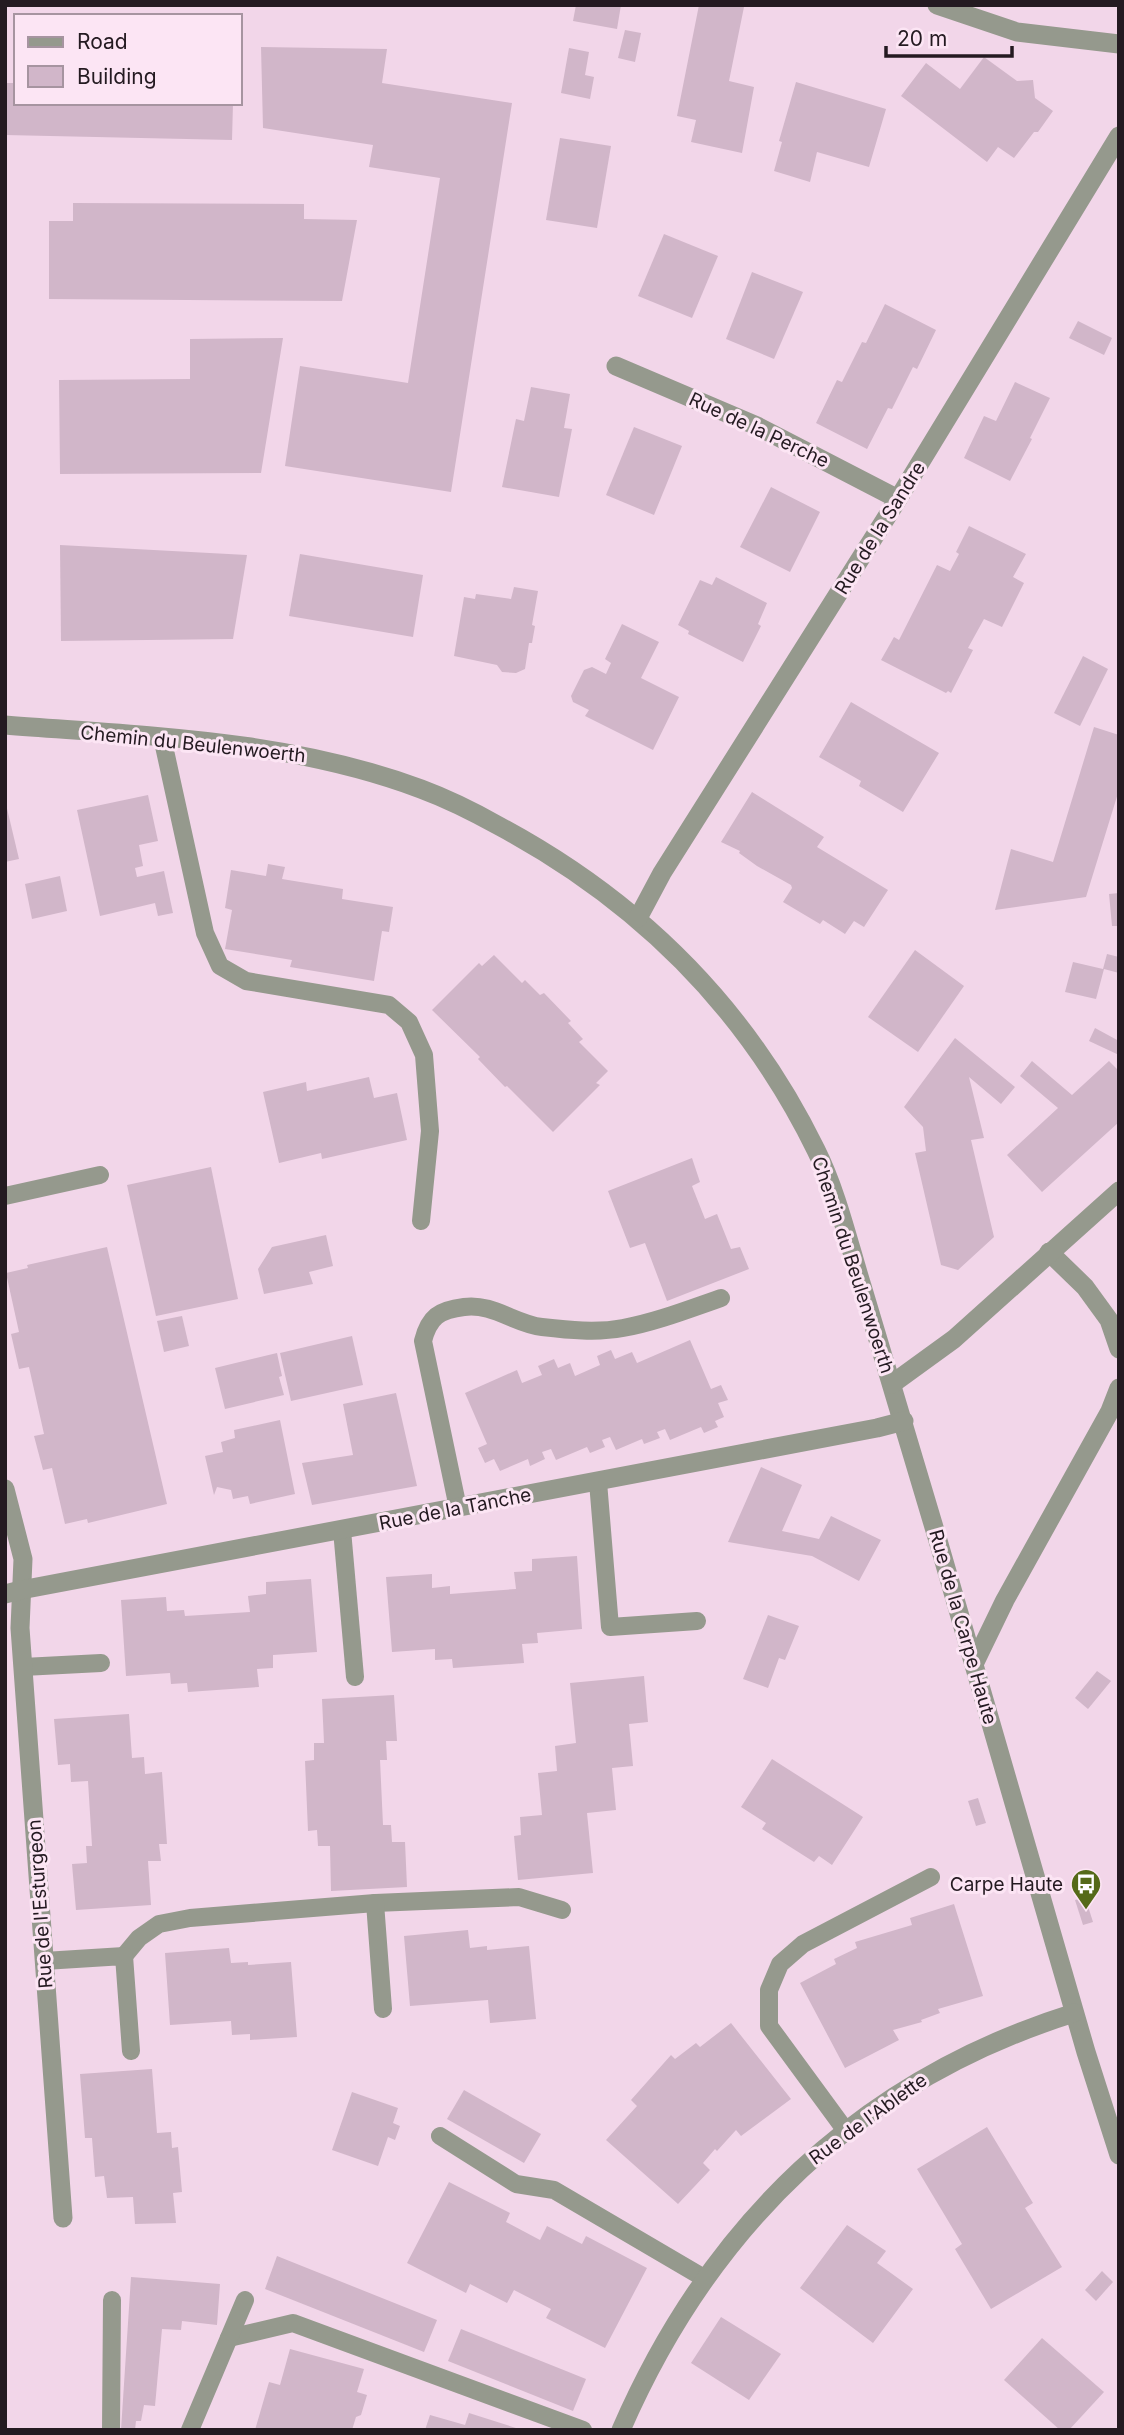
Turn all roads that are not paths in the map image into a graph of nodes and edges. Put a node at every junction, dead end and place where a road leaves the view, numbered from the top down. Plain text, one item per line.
1 (937, 5) edge
2 (1119, 44) edge
3 (1119, 136) edge
4 (616, 366) dead end
5 (898, 499) junction
6 (5, 725) edge
7 (162, 737) junction
8 (638, 918) junction
9 (100, 1175) dead end
10 (1119, 1191) edge
11 (5, 1196) edge
12 (421, 1221) dead end
13 (1049, 1252) junction
14 (721, 1298) dead end
15 (1119, 1349) edge
16 (892, 1384) junction
17 (1119, 1388) edge
18 (904, 1421) junction
19 (598, 1482) junction
20 (5, 1489) edge
21 (458, 1508) junction
22 (342, 1530) junction
23 (13, 1592) edge
24 (697, 1621) dead end
25 (101, 1663) dead end
26 (974, 1664) junction
27 (23, 1667) junction
28 (355, 1677) dead end
29 (931, 1877) dead end
30 (375, 1903) junction
31 (562, 1910) dead end
32 (124, 1956) junction
33 (44, 1961) junction
34 (383, 2009) dead end
35 (1074, 2013) junction
36 (131, 2051) dead end
37 (846, 2131) junction
38 (440, 2136) dead end
39 (1119, 2155) edge
40 (63, 2218) dead end
41 (704, 2278) junction
42 (113, 2300) dead end
43 (244, 2300) dead end
44 (229, 2338) junction
45 (111, 2430) edge
46 (190, 2430) edge
47 (583, 2430) edge
48 (621, 2430) edge

1 - 2 street
3 - 5 street, Rue de la Sandre
4 - 5 street, Rue de la Perche
5 - 8 street, Rue de la Sandre
6 - 7 street, Chemin du Beulenwoerth
7 - 8 street, Chemin du Beulenwoerth
7 - 12 lane
8 - 16 street, Chemin du Beulenwoerth
9 - 11 lane
10 - 13 street
13 - 15 street
13 - 16 street
14 - 21 lane
16 - 18 street, Rue de la Carpe Haute
17 - 26 street
18 - 19 street, Rue de la Tanche
18 - 26 street, Rue de la Carpe Haute
19 - 21 street, Rue de la Tanche
19 - 24 lane
20 - 23 street, Rue de l'Esturgeon
21 - 22 street, Rue de la Tanche
22 - 23 street, Rue de la Tanche
22 - 28 lane
23 - 27 street, Rue de l'Esturgeon
25 - 27 lane
26 - 35 street, Rue de la Carpe Haute
27 - 33 street, Rue de l'Esturgeon
29 - 37 lane
30 - 31 lane
30 - 32 lane
30 - 34 lane
32 - 33 lane
32 - 36 lane
33 - 40 street, Rue de l'Esturgeon
35 - 37 street, Rue de l'Ablette
35 - 39 street, Rue de la Carpe Haute
37 - 41 street, Rue de l'Ablette
38 - 41 lane
41 - 48 street, Rue de l'Ablette
42 - 45 lane
43 - 44 lane
44 - 46 lane
44 - 47 lane

